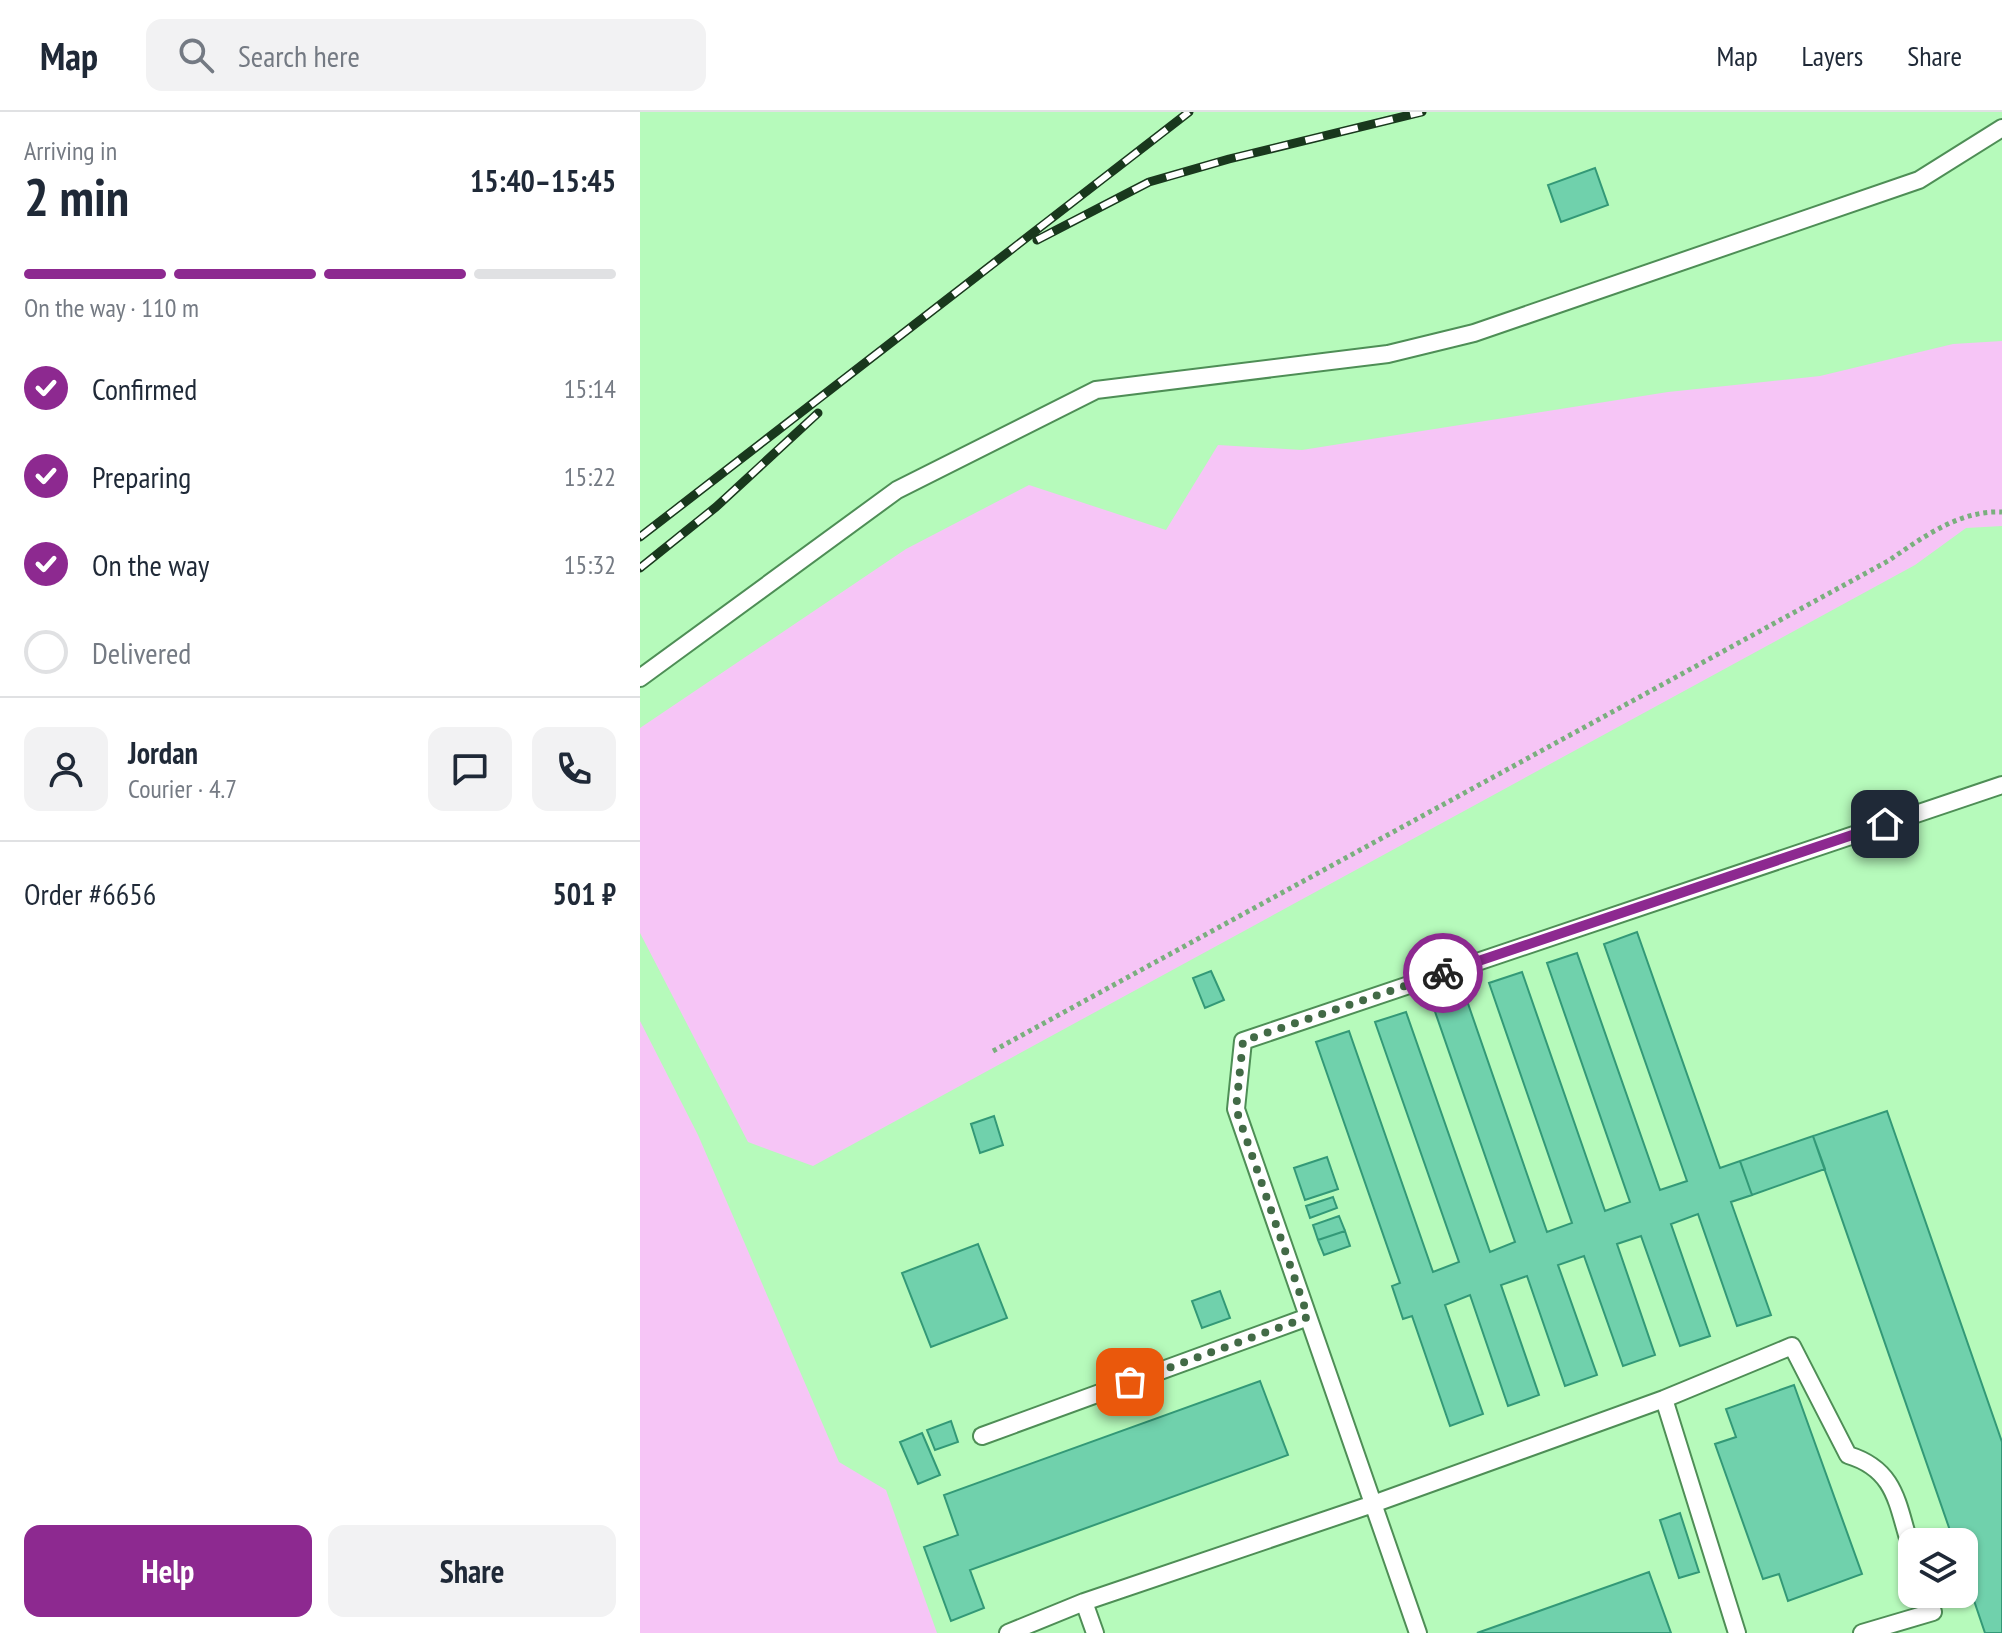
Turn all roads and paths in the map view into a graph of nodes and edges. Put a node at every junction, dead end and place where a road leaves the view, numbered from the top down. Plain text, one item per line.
1 (2002, 128) edge
2 (2002, 512) edge
3 (640, 678) edge
4 (2002, 785) edge
5 (993, 1051) dead end
6 (1308, 1317) junction
7 (1664, 1399) junction
8 (982, 1436) dead end
9 (1373, 1504) junction
10 (1904, 1528) edge
11 (1084, 1602) junction
12 (1932, 1608) edge
13 (1008, 1633) edge
14 (1095, 1633) edge
15 (1418, 1633) edge
16 (1737, 1633) edge
17 (1862, 1633) edge

1 - 3 lane
2 - 5 path
4 - 6 lane
6 - 8 lane
6 - 9 lane
7 - 9 lane
7 - 10 lane
7 - 16 lane
9 - 11 lane
9 - 15 lane
11 - 13 lane
11 - 14 lane
12 - 17 lane

